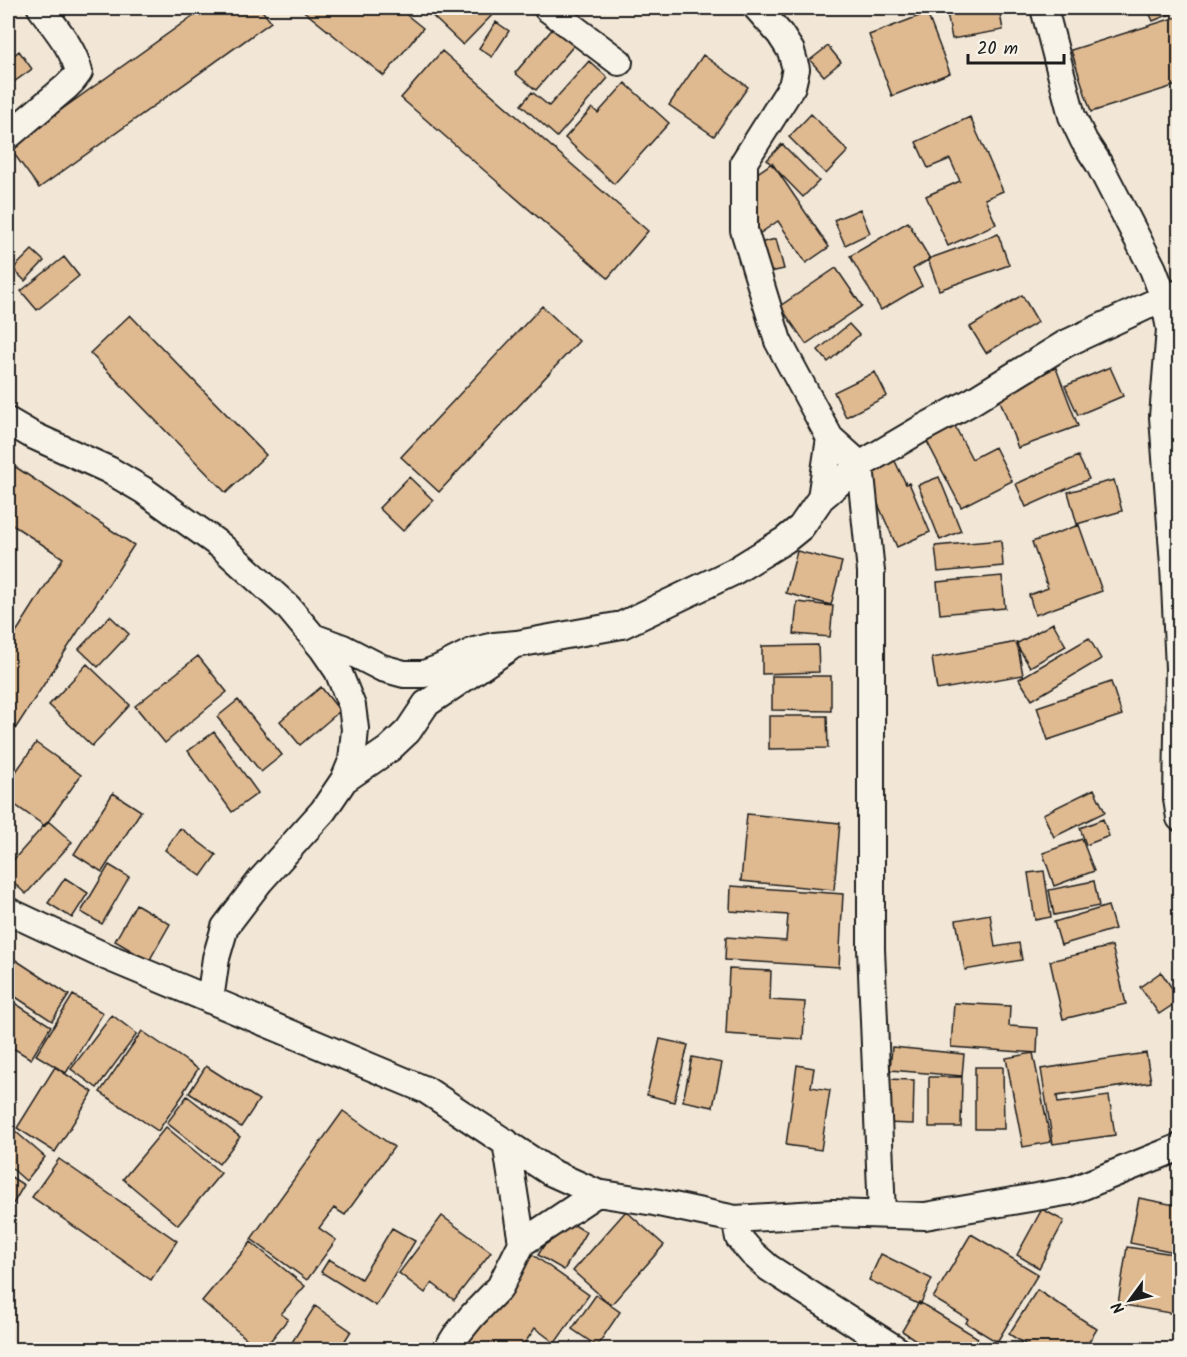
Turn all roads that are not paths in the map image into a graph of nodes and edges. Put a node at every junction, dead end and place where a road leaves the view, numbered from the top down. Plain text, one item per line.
1 (41, 8) edge
2 (548, 8) edge
3 (757, 8) edge
4 (1044, 8) edge
5 (619, 62) dead end
6 (8, 136) edge
7 (1172, 296) edge
8 (8, 421) edge
9 (830, 438) junction
10 (860, 465) junction
11 (821, 498) junction
12 (313, 637) junction
13 (517, 644) junction
14 (344, 780) junction
15 (1179, 819) edge
16 (8, 911) edge
17 (210, 1000) junction
18 (506, 1143) junction
19 (1179, 1147) edge
20 (597, 1193) junction
21 (882, 1214) junction
22 (735, 1220) junction
23 (522, 1243) junction
24 (447, 1350) edge
25 (897, 1350) edge

1 - 6 street
2 - 5 street
3 - 9 street
4 - 7 street
7 - 10 street
7 - 15 street
8 - 12 street
9 - 10 street
9 - 11 street
10 - 11 street
10 - 21 street
11 - 13 street
12 - 13 street
12 - 14 street
13 - 14 street
14 - 17 street
16 - 17 street
17 - 18 street
18 - 20 street
18 - 23 street
19 - 21 street
20 - 22 street
20 - 23 street
21 - 22 street
22 - 25 street
23 - 24 street

